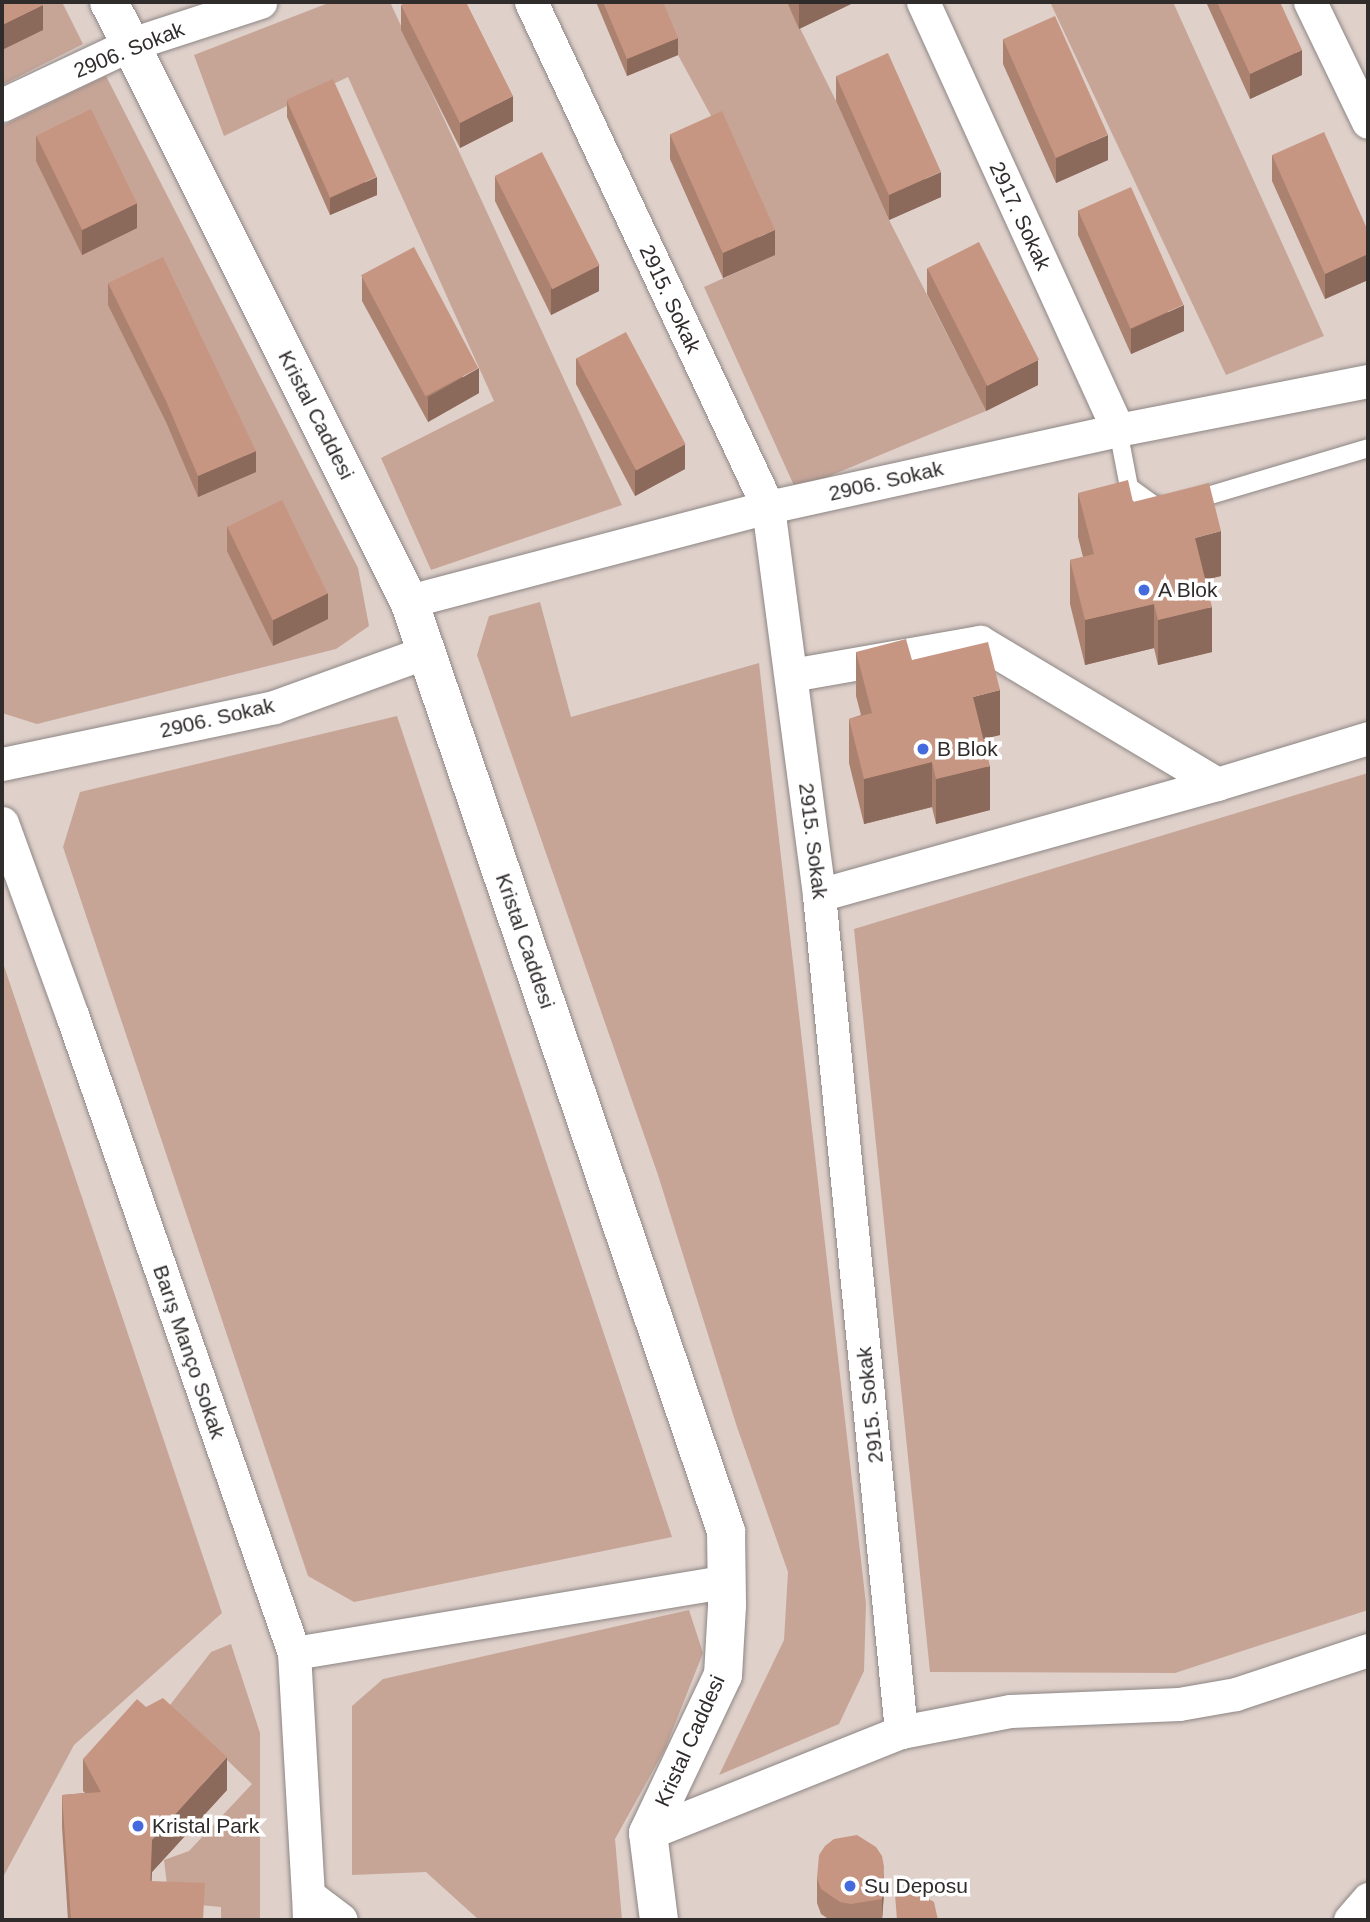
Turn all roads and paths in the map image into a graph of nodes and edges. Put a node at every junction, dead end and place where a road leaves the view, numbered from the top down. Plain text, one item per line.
1 (109, 2) edge
2 (260, 2) edge
3 (531, 2) edge
4 (923, 2) edge
5 (1310, 2) edge
6 (131, 44) junction
7 (2, 105) edge
8 (1368, 122) edge
9 (1368, 382) edge
10 (1118, 430) junction
11 (1368, 448) edge
12 (768, 507) junction
13 (409, 601) junction
14 (426, 652) junction
15 (792, 675) junction
16 (1368, 737) edge
17 (2, 764) edge
18 (1217, 784) junction
19 (2, 823) edge
20 (820, 895) junction
21 (727, 1581) junction
22 (1368, 1650) edge
23 (294, 1653) junction
24 (901, 1732) junction
25 (648, 1833) junction
26 (1368, 1899) edge
27 (309, 1907) edge
28 (341, 1920) edge
29 (659, 1920) edge
30 (1350, 1920) edge

1 - 6 street, Kristal Caddesi
2 - 6 street, 2906. Sokak
3 - 12 street, 2915. Sokak
4 - 10 street, 2917. Sokak
5 - 8 street
6 - 7 street, 2906. Sokak
6 - 13 street, Kristal Caddesi
9 - 10 street, 2906. Sokak
10 - 11 lane
10 - 12 street, 2906. Sokak
12 - 13 street, 2906. Sokak
12 - 15 street, 2915. Sokak
13 - 14 street, Kristal Caddesi
14 - 17 street, 2906. Sokak
14 - 21 street, Kristal Caddesi
15 - 18 street
15 - 20 street, 2915. Sokak
16 - 18 street
18 - 20 street
19 - 23 street, Barış Manço Sokak
20 - 24 street, 2915. Sokak
21 - 23 street
21 - 25 street, Kristal Caddesi
22 - 24 street
23 - 27 street, Barış Manço Sokak
24 - 25 street
25 - 29 street, Kristal Caddesi
26 - 30 street
27 - 28 street

